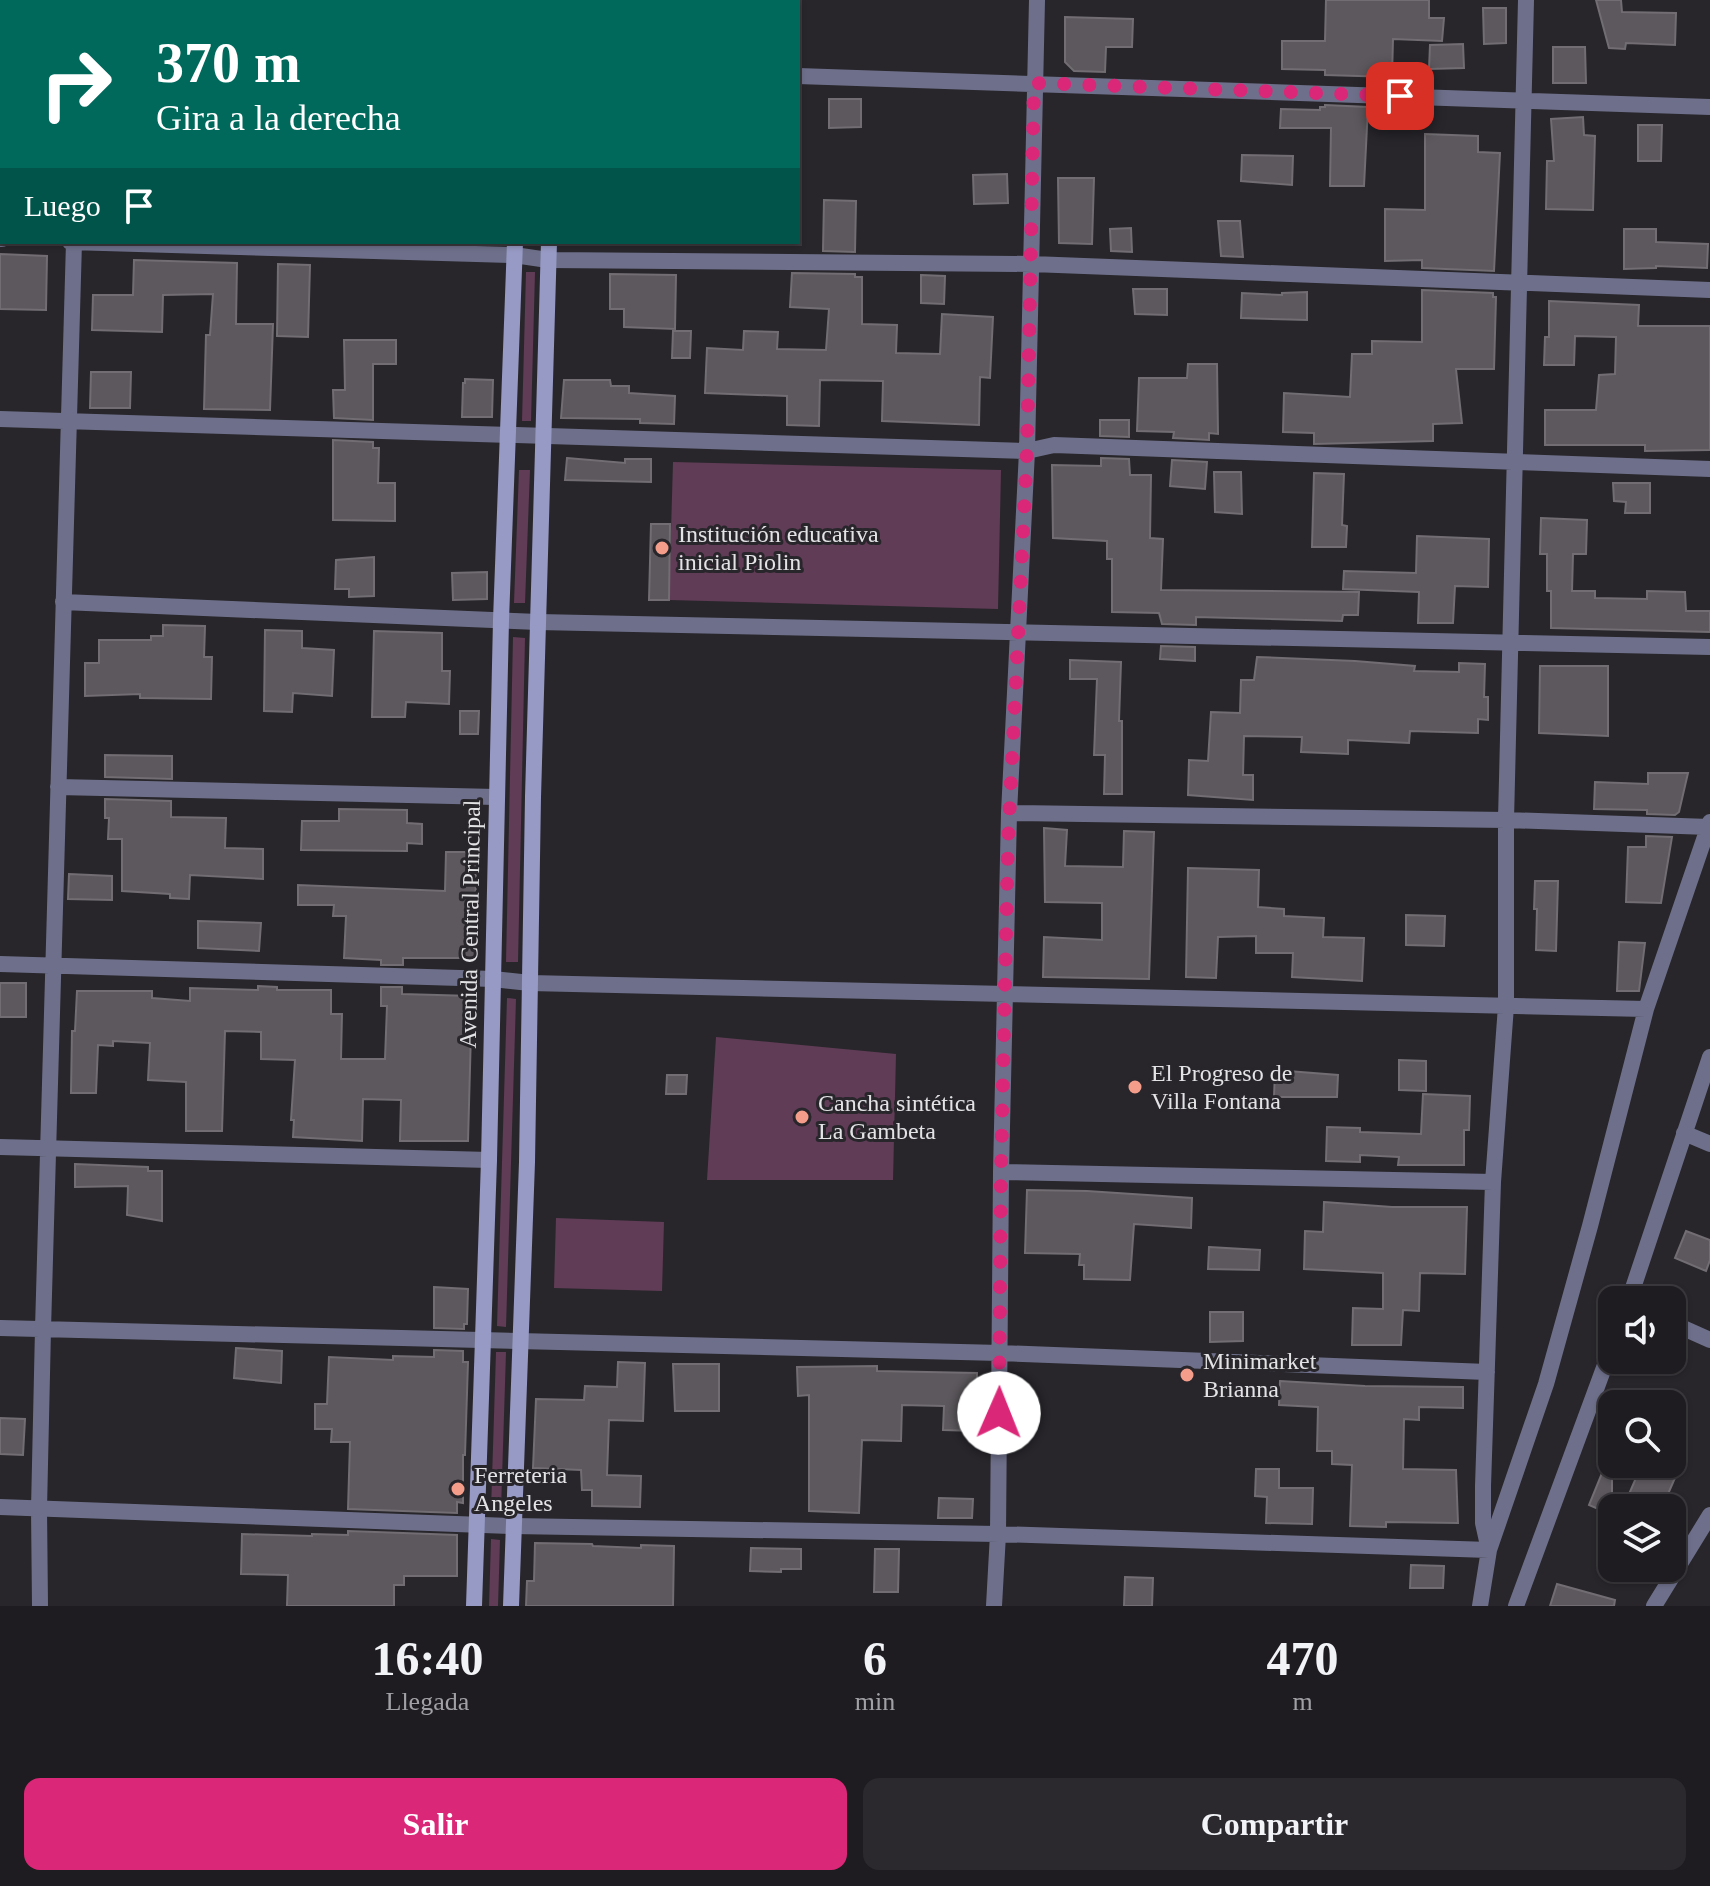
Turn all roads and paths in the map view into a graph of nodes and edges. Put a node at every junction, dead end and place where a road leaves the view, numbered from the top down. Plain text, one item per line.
1 (1037, 0) edge
2 (1526, 0) edge
3 (800, 76) edge
4 (1034, 83) junction
5 (1522, 100) junction
6 (1710, 107) edge
7 (73, 244) edge
8 (220, 244) edge
9 (549, 244) edge
10 (514, 248) edge
11 (548, 260) junction
12 (1032, 264) junction
13 (1519, 285) junction
14 (1710, 290) edge
15 (0, 419) edge
16 (68, 421) junction
17 (509, 435) junction
18 (545, 437) junction
19 (1027, 451) junction
20 (1517, 462) junction
21 (1710, 469) edge
22 (63, 602) junction
23 (501, 620) junction
24 (538, 622) junction
25 (1020, 631) junction
26 (1510, 642) junction
27 (1710, 647) edge
28 (58, 787) junction
29 (496, 797) junction
30 (1009, 813) junction
31 (1506, 820) junction
32 (1709, 824) edge
33 (0, 964) edge
34 (53, 966) junction
35 (493, 979) junction
36 (530, 983) junction
37 (1005, 995) junction
38 (1506, 1006) junction
39 (1646, 1009) junction
40 (1710, 1057) edge
41 (1684, 1133) junction
42 (1710, 1144) edge
43 (0, 1147) edge
44 (48, 1149) junction
45 (489, 1160) junction
46 (1001, 1172) junction
47 (1493, 1182) junction
48 (1634, 1286) edge
49 (0, 1328) edge
50 (43, 1329) junction
51 (1686, 1329) edge
52 (483, 1340) junction
53 (1710, 1340) edge
54 (519, 1341) junction
55 (1000, 1353) junction
56 (1487, 1372) junction
57 (1602, 1374) edge
58 (0, 1507) edge
59 (39, 1509) junction
60 (1710, 1515) edge
61 (476, 1523) junction
62 (513, 1526) junction
63 (998, 1534) junction
64 (1489, 1550) junction
65 (40, 1606) edge
66 (474, 1606) edge
67 (511, 1606) edge
68 (994, 1606) edge
69 (1480, 1606) edge
70 (1516, 1606) edge
71 (1654, 1606) edge

1 - 4 street
2 - 5 street
3 - 4 street
4 - 5 street
4 - 12 street
5 - 6 street
5 - 13 street
7 - 16 street
8 - 10 street
9 - 11 street
10 - 11 street
10 - 17 street, Avenida Central Principal
11 - 12 street
11 - 18 street
12 - 13 street
12 - 19 street
13 - 14 street
13 - 20 street
15 - 16 street
16 - 17 street
16 - 22 street
17 - 18 street
17 - 23 street, Avenida Central Principal
18 - 19 street
18 - 24 street
19 - 20 street
19 - 25 street
20 - 21 street
20 - 26 street
22 - 23 street
22 - 28 street
23 - 24 street
23 - 29 street, Avenida Central Principal
24 - 25 street
24 - 36 street
25 - 26 street
25 - 30 street
26 - 27 street
26 - 31 street
28 - 29 street
28 - 34 street
29 - 35 street, Avenida Central Principal
30 - 31 street
30 - 37 street
31 - 32 street
31 - 38 street
32 - 39 street
33 - 34 street
34 - 35 street
34 - 44 street
35 - 36 street
35 - 45 street, Avenida Central Principal
36 - 37 street
36 - 54 street
37 - 38 street
37 - 46 street
38 - 39 street
38 - 47 street
39 - 64 street
40 - 41 street
41 - 42 street
41 - 48 street
43 - 44 street
44 - 45 street
44 - 50 street
45 - 52 street, Avenida Central Principal
46 - 47 street
46 - 55 street
47 - 56 street
49 - 50 street
50 - 52 street
50 - 59 street
51 - 53 street
52 - 54 street
52 - 61 street, Avenida Central Principal
54 - 55 street
54 - 62 street
55 - 56 street
55 - 63 street
56 - 64 street
57 - 70 street
58 - 59 street
59 - 61 street
59 - 65 street
60 - 71 street
61 - 62 street
61 - 66 street, Avenida Central Principal
62 - 63 street
62 - 67 street
63 - 64 street
63 - 68 street
64 - 69 street

